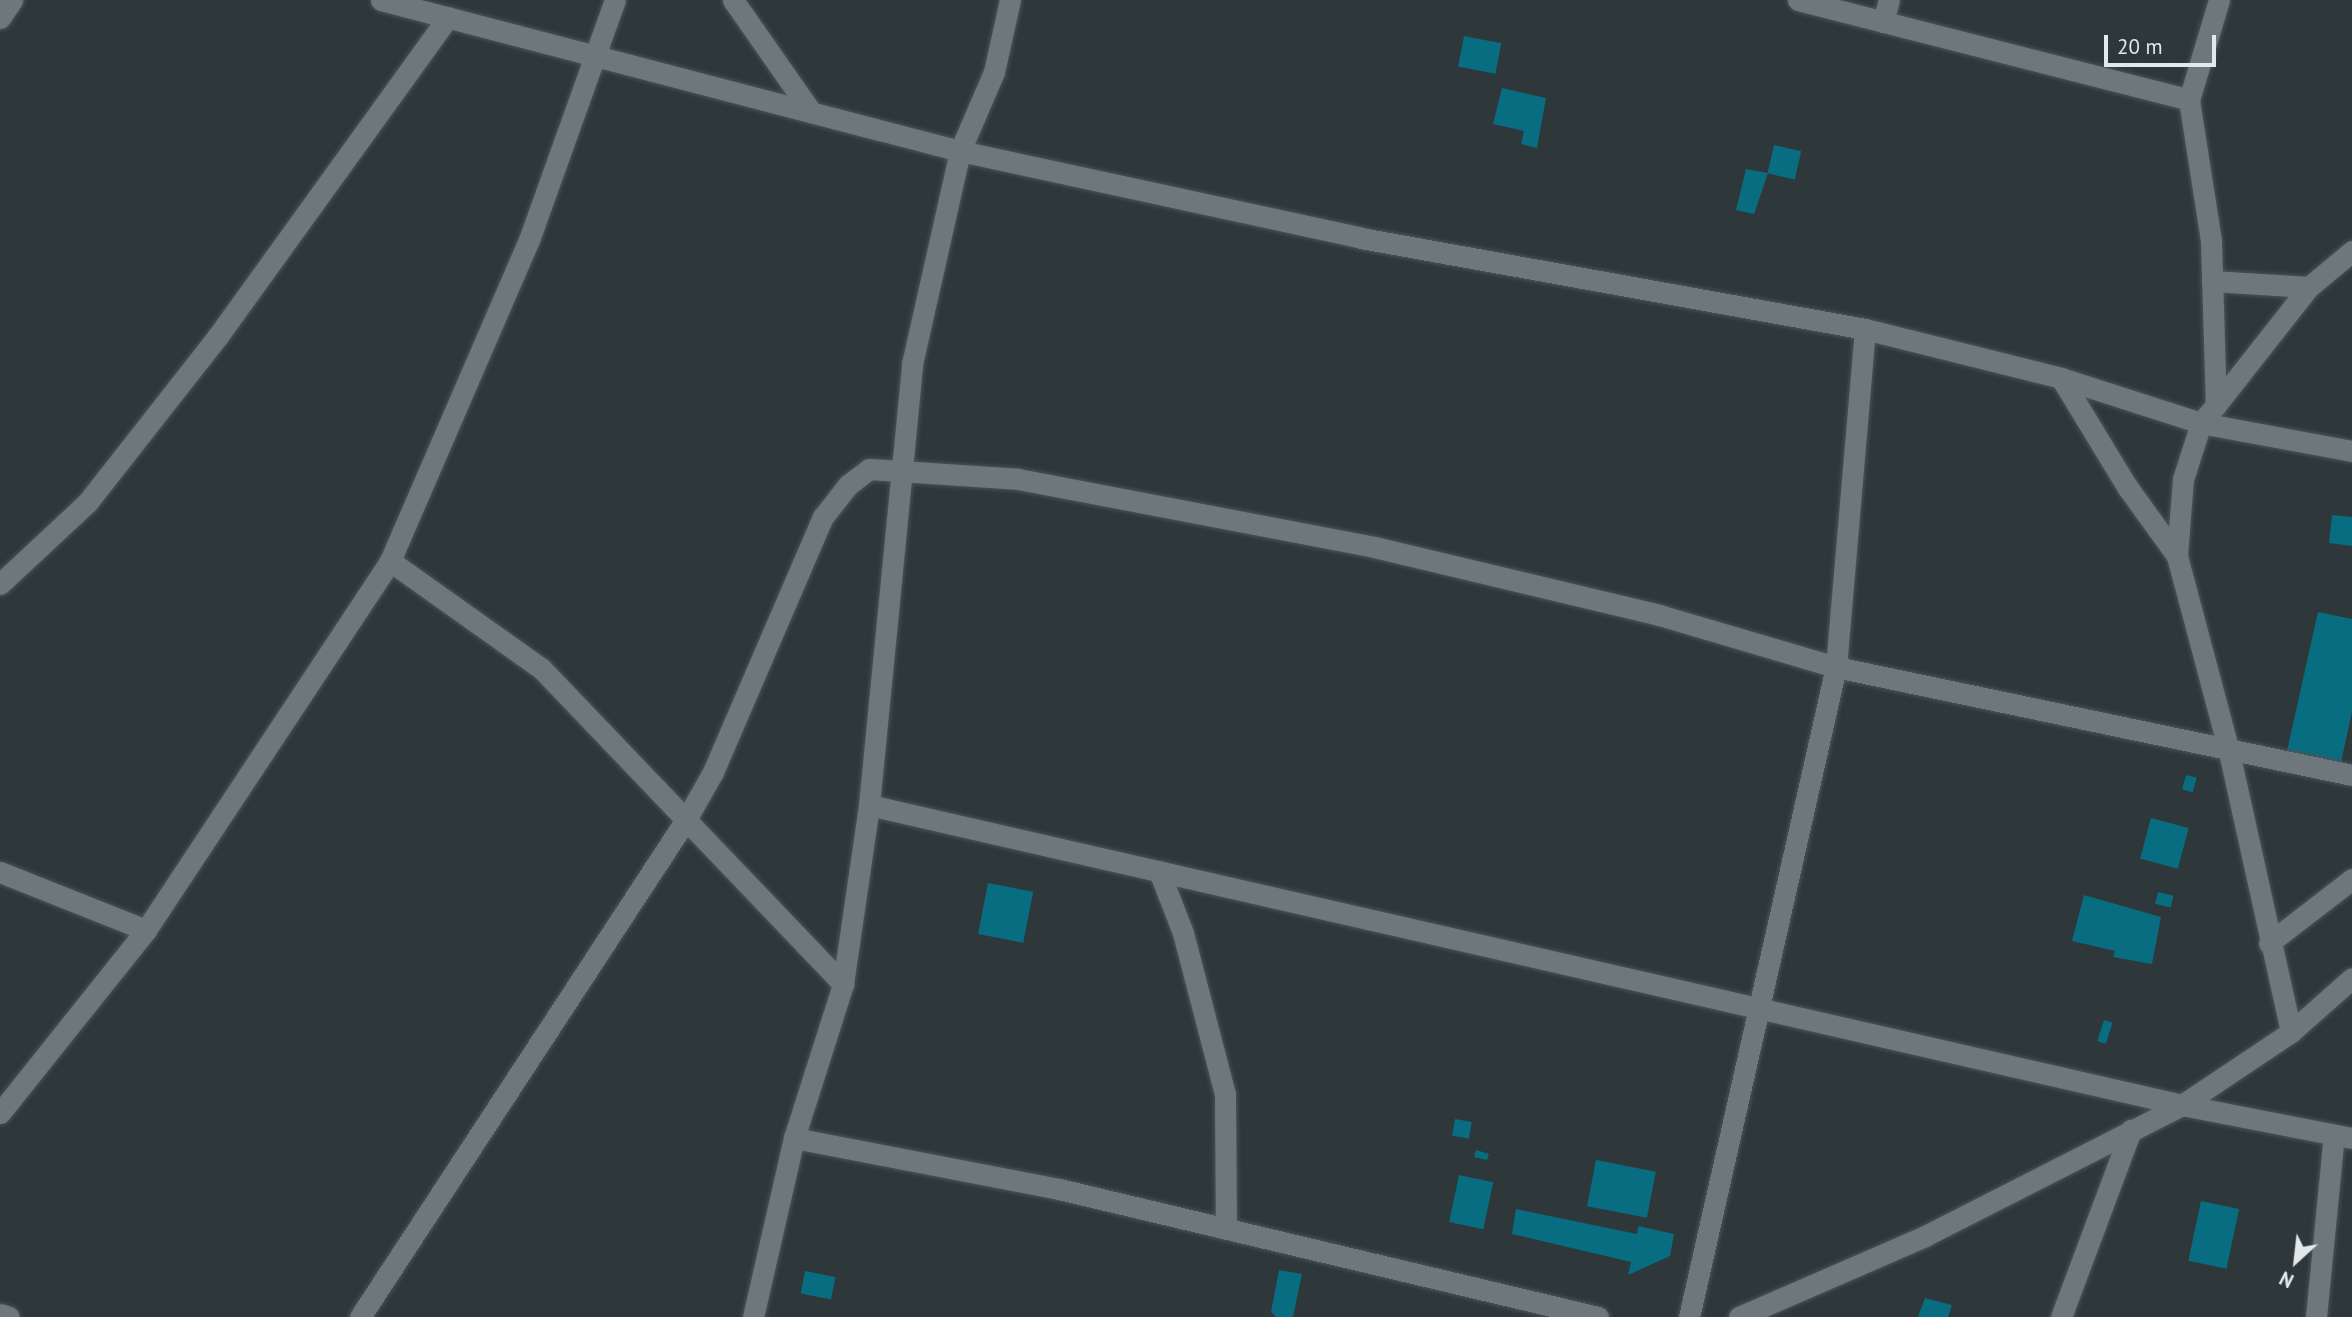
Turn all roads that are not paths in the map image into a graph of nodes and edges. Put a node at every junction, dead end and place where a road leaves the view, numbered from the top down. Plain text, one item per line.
1 (12, 0) edge
2 (381, 0) edge
3 (615, 0) edge
4 (733, 0) edge
5 (1010, 0) edge
6 (1798, 0) edge
7 (1889, 0) edge
8 (2219, 0) edge
9 (0, 18) edge
10 (449, 18) junction
11 (1883, 22) junction
12 (595, 55) junction
13 (2189, 100) junction
14 (811, 112) junction
15 (960, 151) junction
16 (2352, 251) edge
17 (2212, 281) junction
18 (2309, 287) junction
19 (1865, 329) junction
20 (2061, 378) junction
21 (2216, 405) junction
22 (2201, 423) junction
23 (2352, 451) edge
24 (901, 468) junction
25 (2177, 556) junction
26 (390, 561) junction
27 (0, 584) edge
28 (1836, 667) junction
29 (2229, 752) junction
30 (2352, 775) edge
31 (869, 805) junction
32 (687, 818) junction
33 (1159, 871) junction
34 (0, 872) edge
35 (2352, 879) edge
36 (146, 930) junction
37 (2269, 943) junction
38 (2352, 978) edge
39 (843, 984) junction
40 (1760, 1007) junction
41 (2291, 1032) junction
42 (2182, 1105) junction
43 (0, 1112) edge
44 (2131, 1130) junction
45 (2343, 1137) edge
46 (794, 1138) junction
47 (1226, 1229) junction
48 (0, 1314) edge
49 (9, 1317) edge
50 (360, 1317) edge
51 (754, 1317) edge
52 (1598, 1317) edge
53 (1689, 1317) edge
54 (1739, 1317) edge
55 (2061, 1317) edge
56 (2316, 1317) edge

1 - 9 street
2 - 10 street
3 - 12 street
4 - 14 street
5 - 15 street
6 - 11 street
7 - 11 street
8 - 13 street
10 - 12 street
10 - 27 street
11 - 13 street
12 - 14 street
12 - 26 street
13 - 17 street
14 - 15 street
15 - 19 street
15 - 24 street
16 - 18 street
17 - 18 street
17 - 21 street
18 - 21 street
19 - 20 street
19 - 28 street
20 - 22 street
20 - 25 street
21 - 22 street
22 - 23 street
22 - 25 street
24 - 28 street
24 - 31 street
24 - 32 street
25 - 29 street
26 - 32 street
26 - 36 street
28 - 29 street
28 - 40 street
29 - 30 street
29 - 37 street
31 - 33 street
31 - 39 street
32 - 39 street
32 - 50 street
33 - 40 street
33 - 47 street
34 - 36 street
35 - 37 street
36 - 43 street
37 - 41 street
38 - 41 street
39 - 46 street
40 - 42 street
40 - 53 street
41 - 42 street
42 - 44 street
42 - 45 street
44 - 54 street
44 - 55 street
45 - 56 street
46 - 47 street
46 - 51 street
47 - 52 street
48 - 49 street

